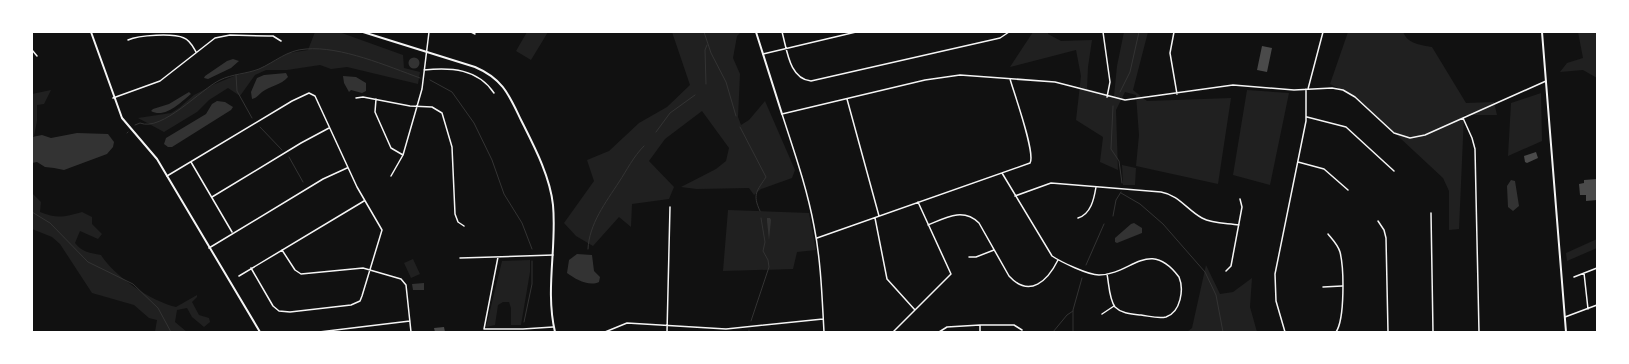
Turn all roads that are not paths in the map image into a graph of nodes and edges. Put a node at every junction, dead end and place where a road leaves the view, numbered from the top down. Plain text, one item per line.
1 (90, 32) edge
2 (363, 32) edge
3 (429, 32) edge
4 (472, 32) edge
5 (756, 32) edge
6 (782, 32) edge
7 (856, 32) edge
8 (1010, 32) edge
9 (1103, 32) edge
10 (1174, 32) edge
11 (1323, 32) edge
12 (1542, 32) edge
13 (369, 33) edge
14 (475, 34) dead end
15 (128, 40) dead end
16 (281, 41) dead end
17 (787, 48) junction
18 (32, 50) edge
19 (196, 52) junction
20 (426, 52) junction
21 (763, 54) junction
22 (37, 56) dead end
23 (424, 70) junction
24 (1010, 79) junction
25 (1546, 82) junction
26 (1307, 89) junction
27 (494, 93) dead end
28 (1177, 94) junction
29 (1108, 97) junction
30 (113, 98) junction
31 (356, 98) dead end
32 (376, 99) junction
33 (847, 99) junction
34 (417, 106) junction
35 (782, 114) junction
36 (1306, 117) junction
37 (1463, 118) junction
38 (330, 128) junction
39 (403, 155) junction
40 (191, 162) junction
41 (1298, 162) junction
42 (347, 167) junction
43 (1394, 171) dead end
44 (1002, 173) junction
45 (167, 176) junction
46 (391, 176) dead end
47 (1096, 187) junction
48 (1348, 190) dead end
49 (1015, 196) junction
50 (212, 197) junction
51 (1240, 199) dead end
52 (365, 200) junction
53 (918, 202) junction
54 (670, 207) dead end
55 (1431, 213) dead end
56 (879, 216) junction
57 (874, 218) junction
58 (1078, 218) dead end
59 (1378, 221) dead end
60 (928, 225) junction
61 (1239, 225) junction
62 (464, 226) dead end
63 (233, 232) junction
64 (1328, 234) dead end
65 (816, 238) junction
66 (209, 248) junction
67 (282, 250) junction
68 (994, 250) junction
69 (553, 255) junction
70 (498, 257) junction
71 (969, 257) dead end
72 (460, 258) dead end
73 (1058, 260) junction
74 (251, 268) junction
75 (1597, 268) edge
76 (371, 270) junction
77 (1226, 271) dead end
78 (1584, 273) junction
79 (1107, 274) junction
80 (239, 276) dead end
81 (1574, 278) dead end
82 (1342, 286) junction
83 (1323, 287) dead end
84 (1597, 305) edge
85 (1114, 306) junction
86 (1588, 309) junction
87 (915, 311) junction
88 (1102, 314) dead end
89 (1565, 317) junction
90 (823, 320) junction
91 (410, 321) junction
92 (668, 325) junction
93 (980, 326) junction
94 (554, 327) junction
95 (1022, 330) dead end
96 (260, 332) edge
97 (319, 332) edge
98 (411, 332) edge
99 (555, 332) edge
100 (605, 332) edge
101 (667, 332) edge
102 (824, 332) edge
103 (894, 332) edge
104 (939, 332) edge
105 (980, 332) edge
106 (1285, 332) edge
107 (1336, 332) edge
108 (1388, 332) edge
109 (1433, 332) edge
110 (1479, 332) edge
111 (1566, 332) edge

1 - 30 street
2 - 13 street
3 - 20 street
4 - 14 street
5 - 21 street
6 - 17 street
7 - 17 street
8 - 17 street
9 - 29 street
10 - 28 street
11 - 26 street
12 - 25 street
13 - 20 street
15 - 19 street
16 - 19 street
17 - 21 street
18 - 22 street
19 - 30 street
20 - 23 street
20 - 69 street
21 - 35 street
23 - 27 street
23 - 34 street
24 - 29 street
24 - 33 street
24 - 44 street
25 - 37 street
25 - 89 street
26 - 28 street
26 - 36 street
26 - 37 street
28 - 29 street
30 - 45 street
31 - 32 street
32 - 34 street
32 - 39 street
33 - 35 street
33 - 56 street
34 - 39 street
34 - 62 street
35 - 65 street
36 - 41 street
36 - 43 street
37 - 110 street
38 - 40 street
38 - 42 street
38 - 50 street
39 - 46 street
40 - 45 street
40 - 50 street
41 - 48 street
41 - 106 street
42 - 52 street
42 - 63 street
44 - 49 street
44 - 53 street
45 - 66 street
47 - 49 street
47 - 58 street
47 - 61 street
49 - 73 street
50 - 63 street
51 - 61 street
52 - 67 street
52 - 76 street
53 - 56 street
53 - 60 street
54 - 92 street
55 - 109 street
56 - 57 street
57 - 65 street
57 - 87 street
59 - 108 street
60 - 68 street
60 - 87 street
61 - 77 street
63 - 66 street
64 - 82 street
65 - 90 street
66 - 96 street
67 - 74 street
67 - 76 street
68 - 71 street
68 - 73 street
69 - 70 street
69 - 94 street
70 - 72 street
70 - 94 street
73 - 79 street
74 - 76 street
74 - 80 street
75 - 78 street
76 - 91 street
78 - 81 street
78 - 86 street
79 - 85 street
79 - 85 street
82 - 83 street
82 - 107 street
84 - 86 street
85 - 88 street
86 - 89 street
87 - 103 street
89 - 111 street
90 - 92 street
90 - 102 street
91 - 97 street
91 - 98 street
92 - 100 street
92 - 101 street
93 - 95 street
93 - 104 street
93 - 105 street
94 - 99 street

